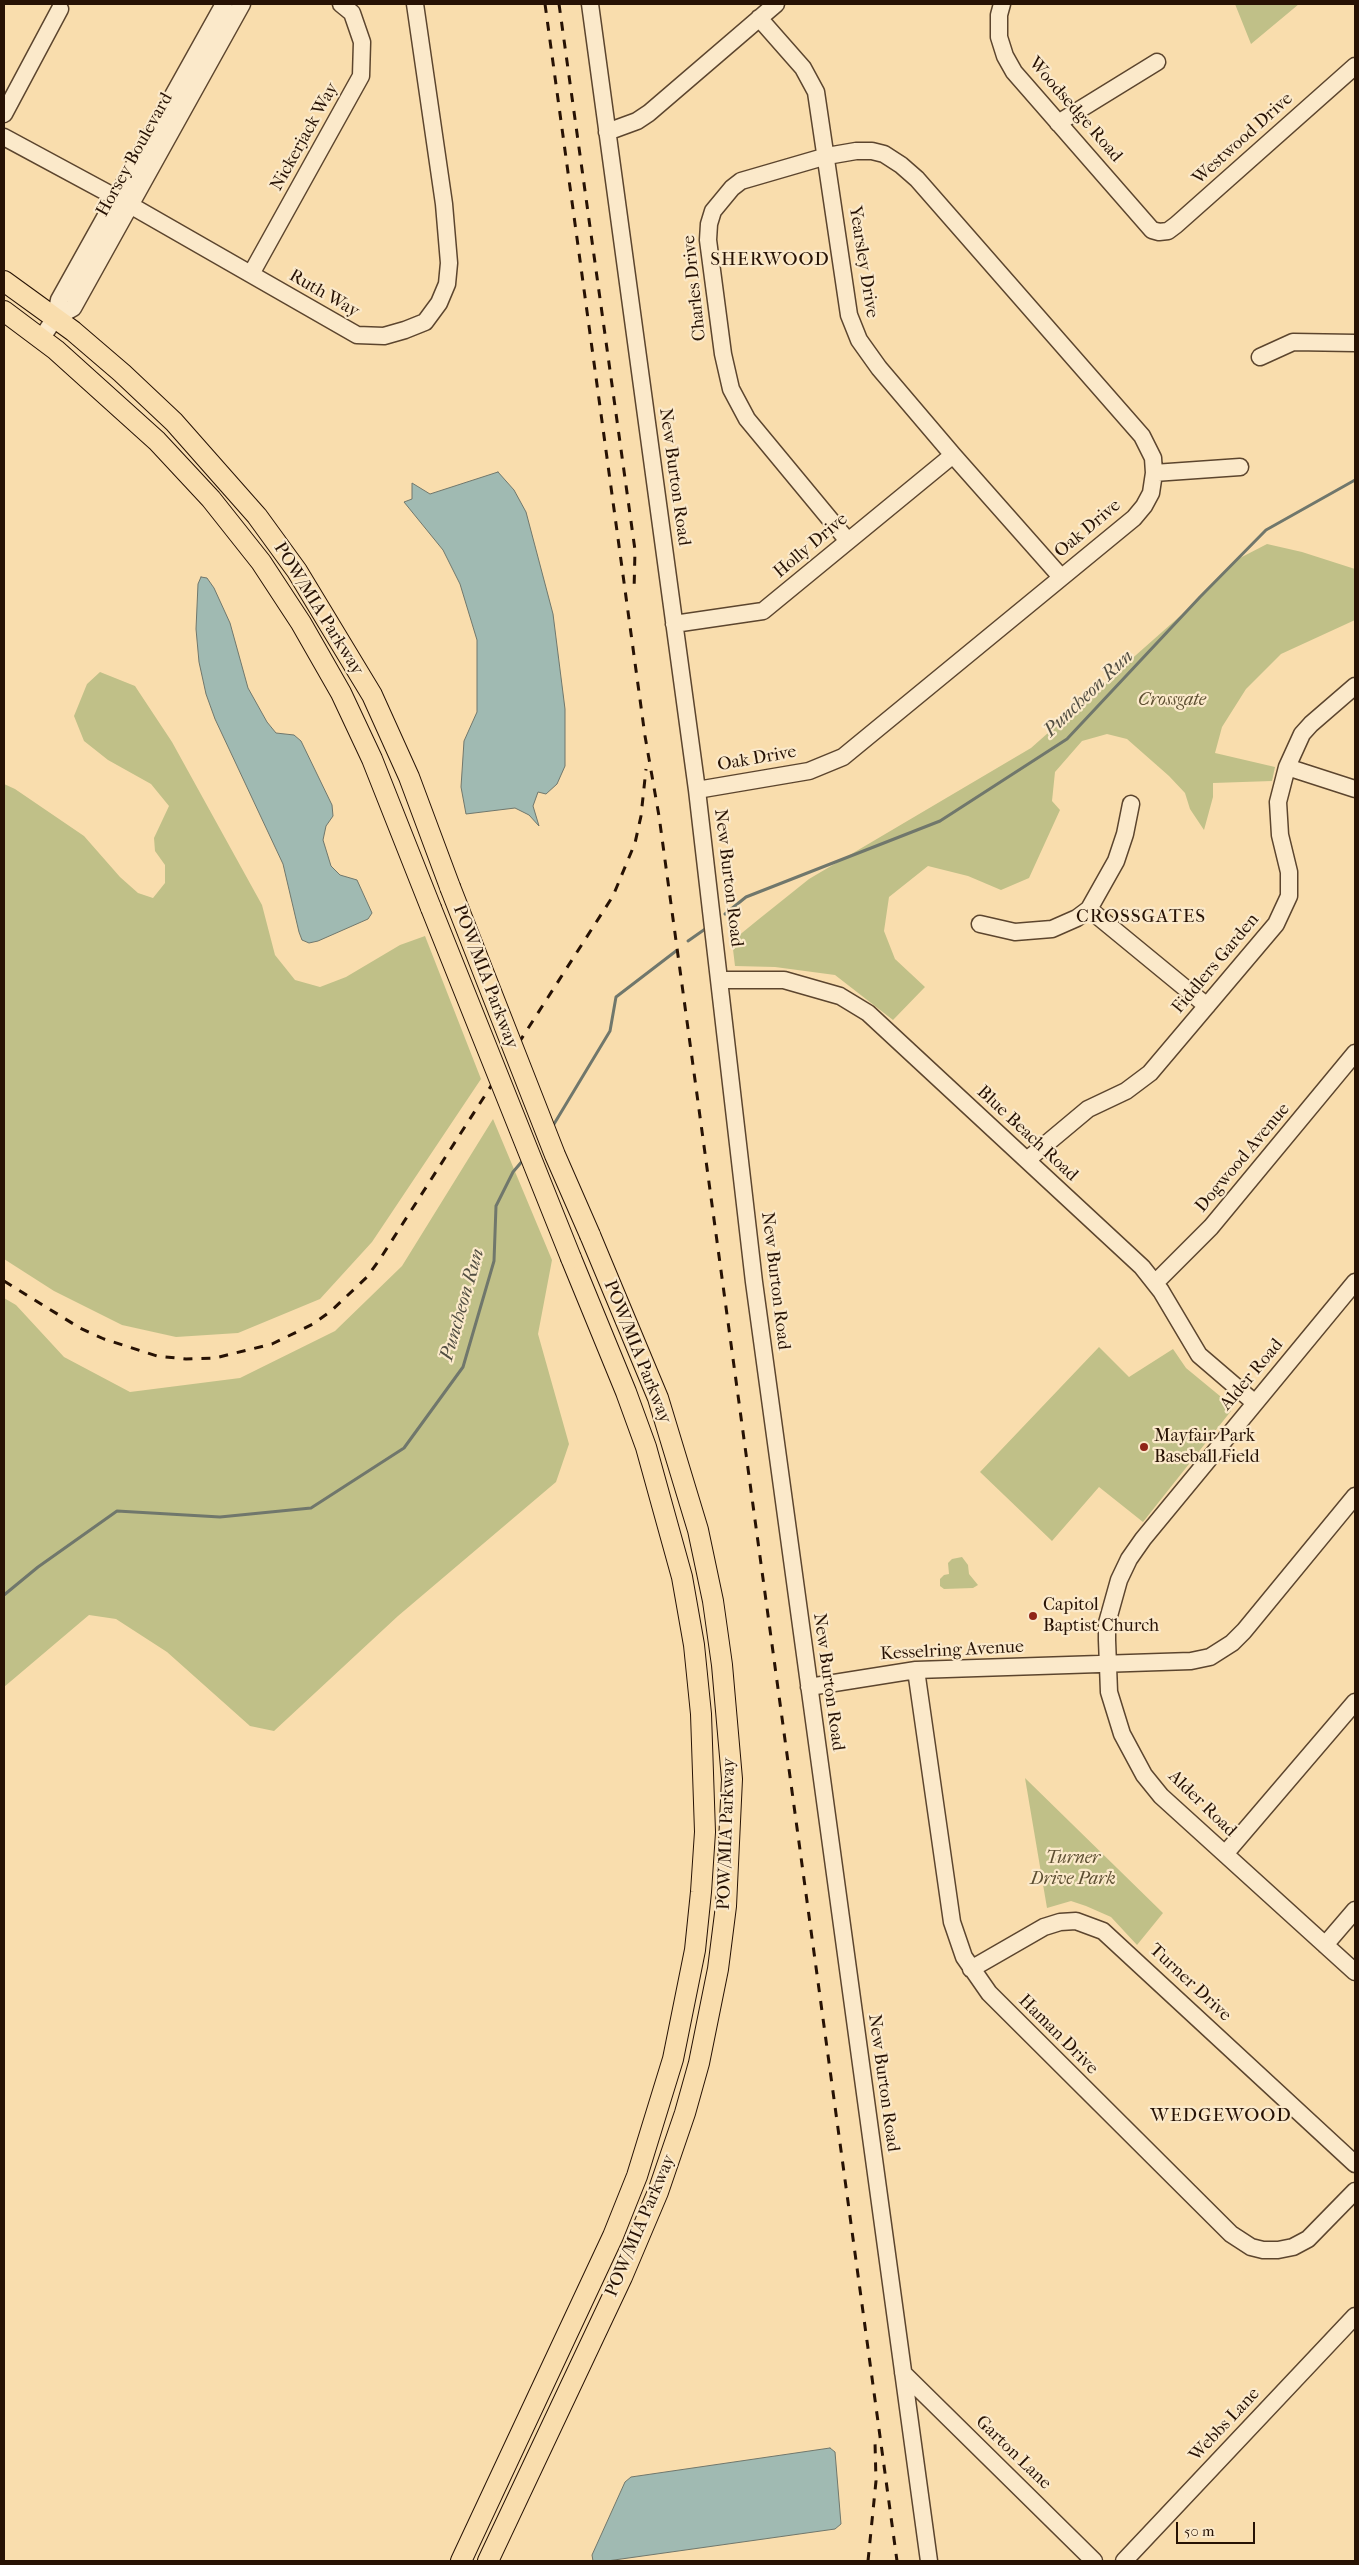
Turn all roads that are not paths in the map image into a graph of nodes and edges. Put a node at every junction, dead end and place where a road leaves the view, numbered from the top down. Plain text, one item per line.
1 (224, 4) edge
2 (242, 4) edge
3 (415, 4) edge
4 (590, 4) edge
5 (776, 4) edge
6 (1002, 4) edge
7 (346, 8) edge
8 (60, 9) dead end
9 (759, 18) junction
10 (1157, 62) dead end
11 (1355, 66) edge
12 (4, 114) edge
13 (1058, 123) junction
14 (607, 132) junction
15 (4, 137) edge
16 (827, 156) junction
17 (123, 201) junction
18 (1152, 230) joint
19 (251, 274) junction
20 (4, 281) edge
21 (4, 311) edge
22 (55, 318) junction
23 (41, 339) junction
24 (1355, 343) edge
25 (1260, 357) dead end
26 (953, 455) junction
27 (1240, 467) dead end
28 (1154, 473) junction
29 (848, 541) junction
30 (1061, 577) junction
31 (674, 624) junction
32 (1355, 686) edge
33 (1287, 767) junction
34 (1355, 789) edge
35 (697, 790) junction
36 (1131, 804) dead end
37 (1089, 909) junction
38 (980, 924) dead end
39 (721, 980) junction
40 (1207, 1006) junction
41 (1355, 1054) edge
42 (1027, 1160) junction
43 (1355, 1282) edge
44 (1155, 1283) junction
45 (1255, 1403) junction
46 (1355, 1496) edge
47 (1108, 1664) junction
48 (916, 1670) junction
49 (808, 1688) junction
50 (1355, 1702) edge
51 (1225, 1854) junction
52 (1355, 1910) edge
53 (1325, 1945) junction
54 (971, 1969) junction
55 (1355, 1972) edge
56 (1355, 2164) edge
57 (1355, 2191) edge
58 (1355, 2316) edge
59 (903, 2373) junction
60 (461, 2561) edge
61 (488, 2561) edge
62 (929, 2561) edge
63 (1094, 2561) edge
64 (1124, 2561) edge

1 - 17 street, Horsey Boulevard
2 - 17 street, Horsey Boulevard
3 - 19 street, Ruth Way
4 - 14 street, New Burton Road
5 - 9 street
6 - 13 street, Woodsedge Road
7 - 19 street, Nickerjack Way
8 - 12 street
9 - 14 street
9 - 16 street, Yearsley Drive
10 - 13 street
11 - 18 street, Westwood Drive
13 - 18 street, Woodsedge Road
14 - 31 street, New Burton Road
15 - 17 street, Ruth Way
16 - 26 street, Yearsley Drive
16 - 28 street, Oak Drive
16 - 29 street, Charles Drive
17 - 19 street, Ruth Way
17 - 22 street, Horsey Boulevard
20 - 22 main road, POW/MIA Parkway
21 - 23 main road, POW/MIA Parkway
22 - 23 street, Horsey Boulevard
22 - 61 main road, POW/MIA Parkway, bridge
23 - 60 main road, POW/MIA Parkway, bridge
24 - 25 street
26 - 29 street, Holly Drive
26 - 30 street, Yearsley Drive
27 - 28 street
28 - 30 street, Oak Drive
29 - 31 street, Holly Drive
30 - 35 street, Oak Drive
31 - 35 street, New Burton Road
32 - 33 street, Fiddlers Garden
33 - 34 street
33 - 40 street, Fiddlers Garden
35 - 39 street, New Burton Road
36 - 37 street
37 - 38 street
37 - 40 street
39 - 42 street, Blue Beach Road
39 - 49 street, New Burton Road
40 - 42 street, Fiddlers Garden
41 - 44 street, Dogwood Avenue
42 - 44 street, Blue Beach Road
43 - 45 street, Alder Road
44 - 45 street, Blue Beach Road
45 - 47 street, Alder Road
46 - 47 street, Kesselring Avenue
47 - 48 street, Kesselring Avenue
47 - 51 street, Alder Road
48 - 49 street, Kesselring Avenue
48 - 54 street, Haman Drive
49 - 59 street, New Burton Road
50 - 51 street
51 - 53 street, Alder Road
52 - 53 street
53 - 55 street, Alder Road
54 - 56 street, Turner Drive
54 - 57 street, Haman Drive
58 - 64 street, Webbs Lane
59 - 62 street, New Burton Road
59 - 63 street, Garton Lane

